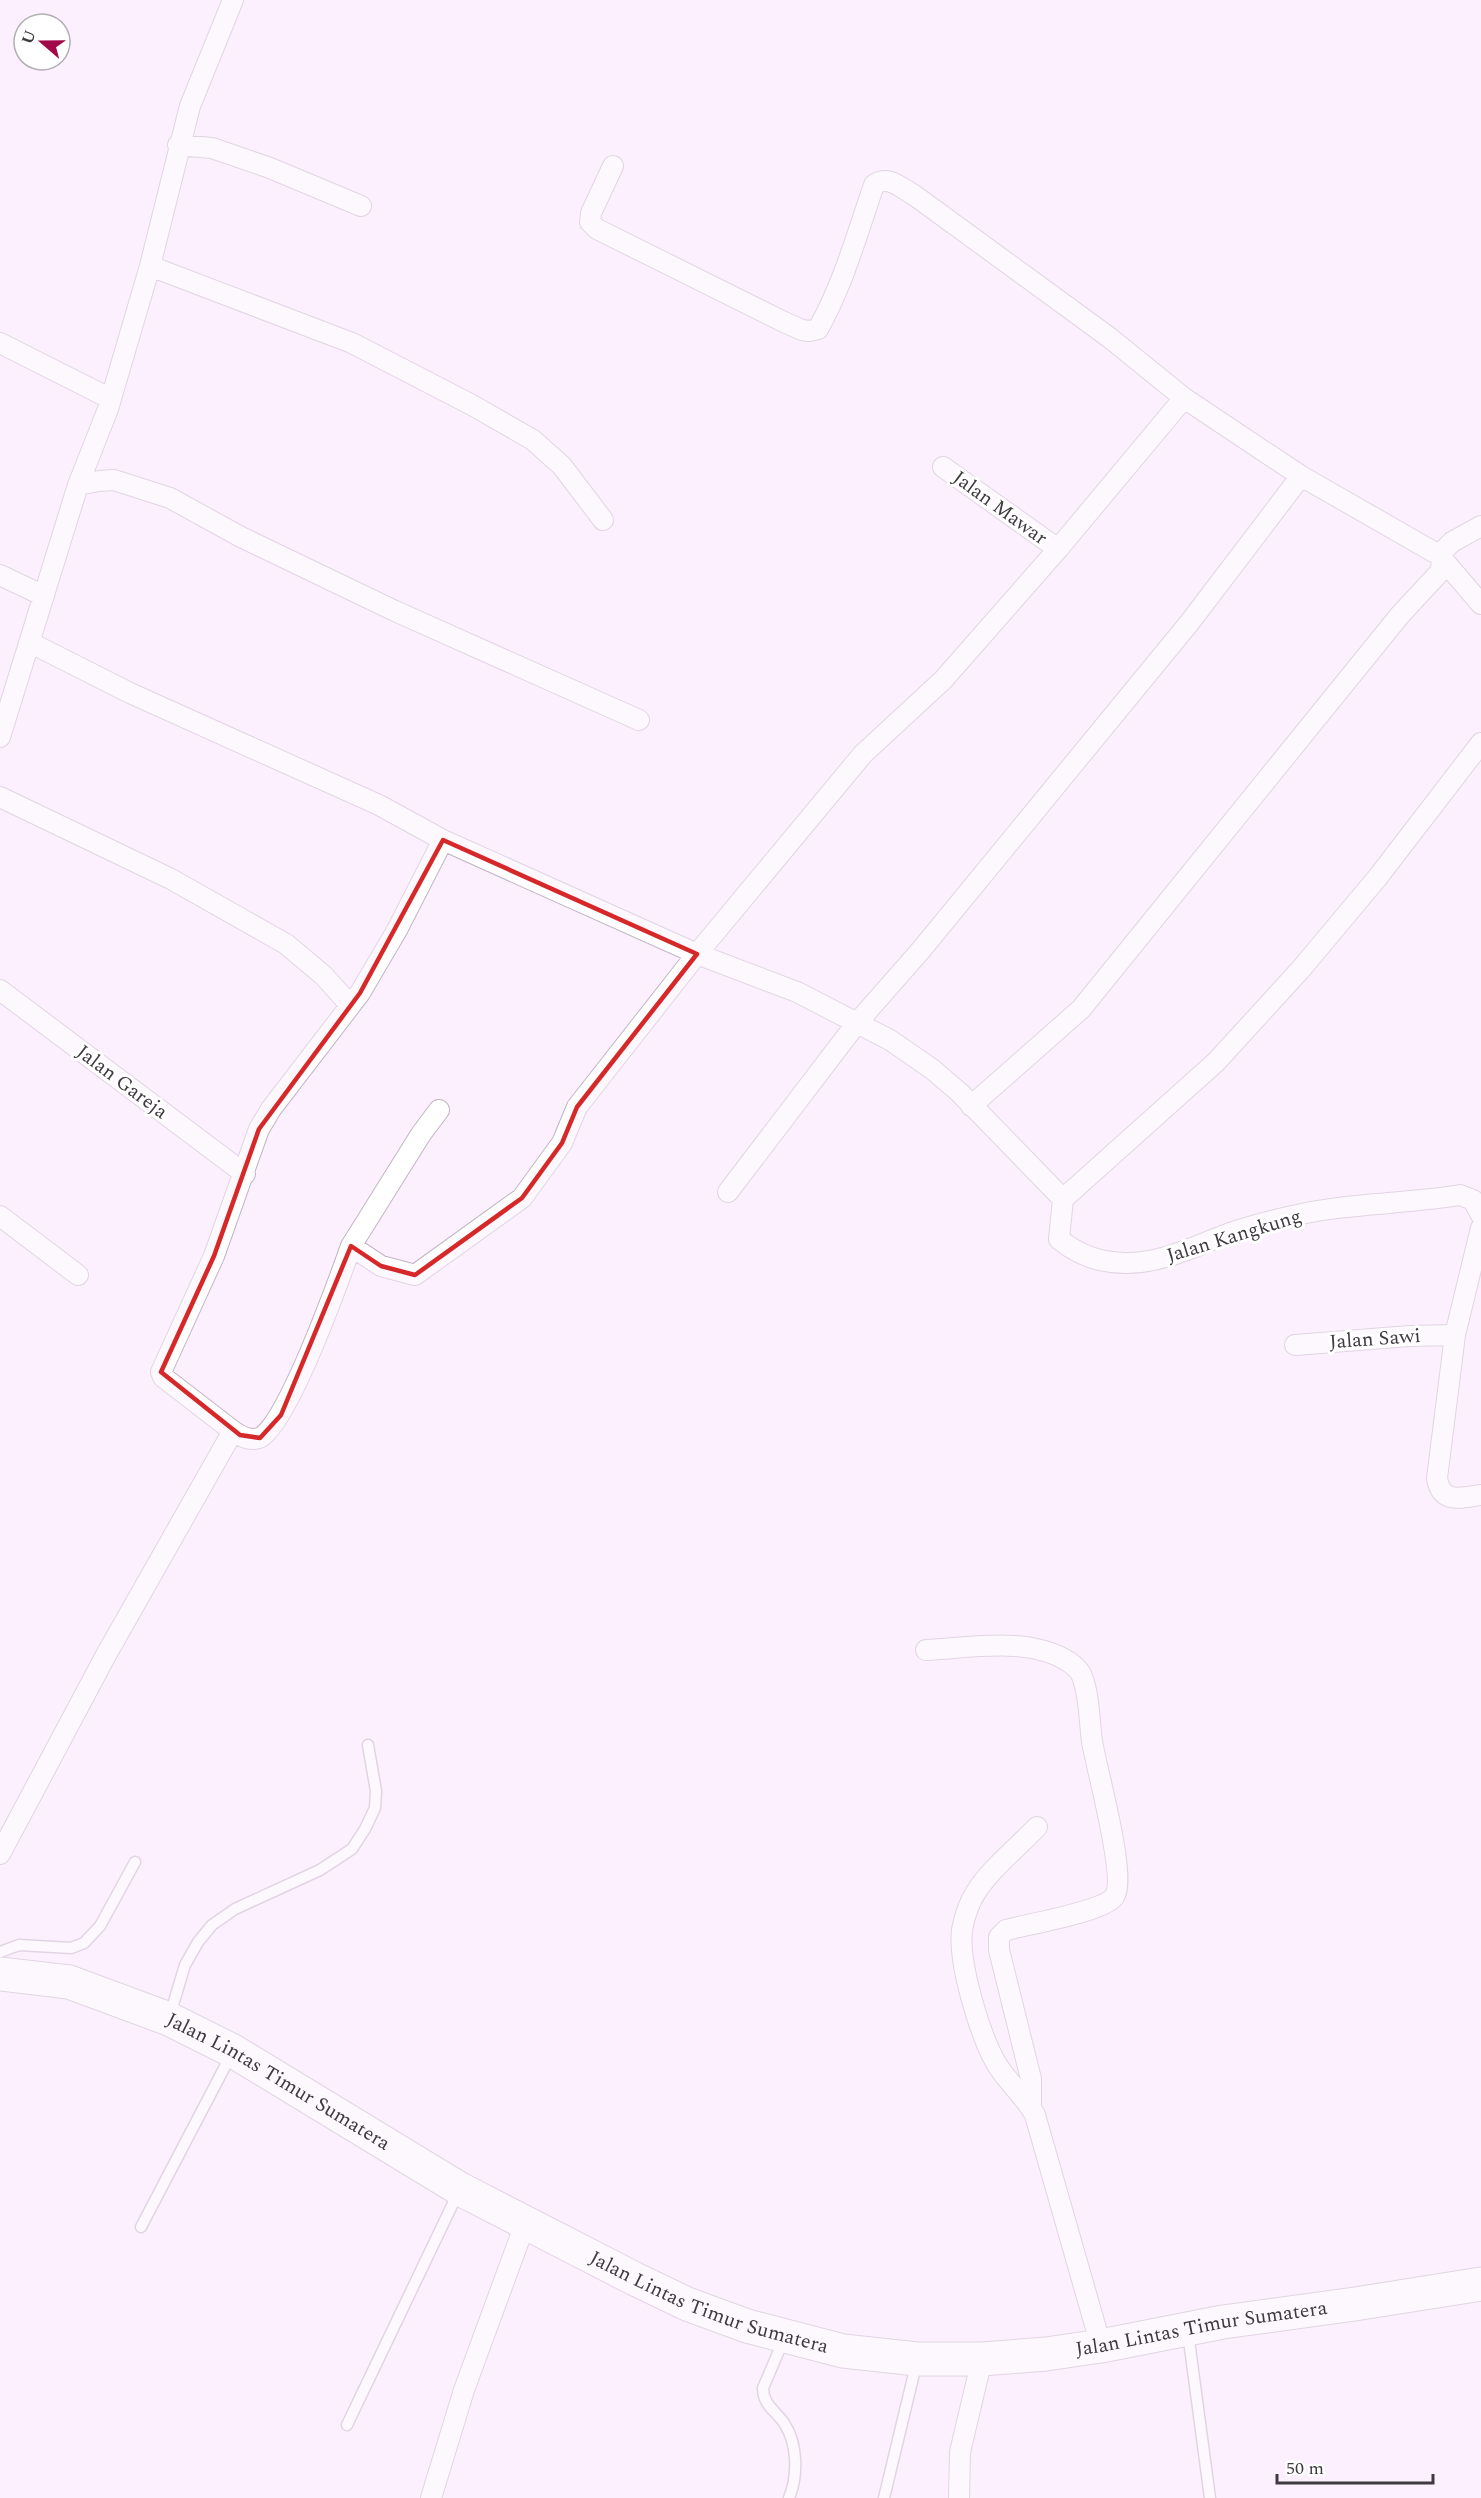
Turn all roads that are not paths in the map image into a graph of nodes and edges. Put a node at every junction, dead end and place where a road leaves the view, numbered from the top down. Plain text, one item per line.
1 (233, 0) edge
2 (178, 145) junction
3 (613, 166) dead end
4 (361, 206) dead end
5 (150, 266) junction
6 (0, 343) edge
7 (1184, 398) junction
8 (111, 399) junction
9 (943, 468) dead end
10 (1301, 476) junction
11 (78, 485) junction
12 (603, 520) dead end
13 (1481, 526) edge
14 (1058, 549) junction
15 (1441, 558) junction
16 (0, 575) edge
17 (44, 596) junction
18 (1481, 603) edge
19 (31, 643) junction
20 (639, 720) dead end
21 (0, 737) edge
22 (1481, 743) edge
23 (0, 797) edge
24 (443, 840) junction
25 (697, 954) junction
26 (0, 990) edge
27 (350, 1005) junction
28 (856, 1024) junction
29 (971, 1106) junction
30 (439, 1110) dead end
31 (244, 1174) junction
32 (728, 1192) dead end
33 (1063, 1199) junction
34 (1481, 1215) edge
35 (0, 1216) edge
36 (1481, 1228) edge
37 (351, 1246) junction
38 (78, 1275) dead end
39 (1455, 1335) junction
40 (1295, 1345) dead end
41 (233, 1431) junction
42 (1481, 1495) edge
43 (926, 1650) dead end
44 (368, 1745) dead end
45 (1037, 1827) dead end
46 (0, 1854) edge
47 (135, 1862) dead end
48 (0, 1952) edge
49 (0, 1974) edge
50 (169, 2019) junction
51 (233, 2051) junction
52 (1031, 2107) junction
53 (460, 2189) junction
54 (525, 2224) junction
55 (141, 2227) dead end
56 (1481, 2284) edge
57 (1187, 2329) junction
58 (785, 2336) junction
59 (1101, 2346) junction
60 (917, 2359) junction
61 (982, 2359) junction
62 (347, 2425) dead end
63 (430, 2498) edge
64 (789, 2498) edge
65 (884, 2498) edge
66 (959, 2498) edge
67 (1210, 2498) edge

1 - 2 street
2 - 4 street
2 - 5 street
3 - 7 street
5 - 8 street
5 - 12 street
6 - 8 street
7 - 10 street
7 - 14 street
8 - 11 street
9 - 14 street, Jalan Mawar
10 - 15 street
10 - 28 street
11 - 17 street
11 - 20 street
13 - 15 street
14 - 25 street
15 - 18 street
15 - 29 street
16 - 17 street
17 - 19 street
19 - 21 street
19 - 24 street
22 - 33 street
23 - 27 street
24 - 25 street
24 - 27 street
25 - 28 street
25 - 37 street
26 - 31 street, Jalan Gareja
27 - 31 street
28 - 29 street
28 - 32 street
29 - 33 street
30 - 37 street
31 - 41 street
33 - 34 street, Jalan Kangkung
35 - 38 street
36 - 39 street
37 - 41 street
39 - 40 street, Jalan Sawi
39 - 42 street
41 - 46 street
43 - 52 street
44 - 50 lane
45 - 52 street
47 - 48 lane
49 - 50 highway, Jalan Lintas Timur Sumatera
50 - 51 highway, Jalan Lintas Timur Sumatera
51 - 53 highway, Jalan Lintas Timur Sumatera
51 - 55 lane
52 - 59 street
53 - 54 highway, Jalan Lintas Timur Sumatera
53 - 62 lane
54 - 58 highway, Jalan Lintas Timur Sumatera
54 - 63 street
56 - 57 highway, Jalan Lintas Timur Sumatera
57 - 59 highway, Jalan Lintas Timur Sumatera
57 - 67 lane
58 - 60 highway, Jalan Lintas Timur Sumatera
58 - 64 lane
59 - 61 highway, Jalan Lintas Timur Sumatera
60 - 61 highway, Jalan Lintas Timur Sumatera
60 - 65 lane
61 - 66 street

